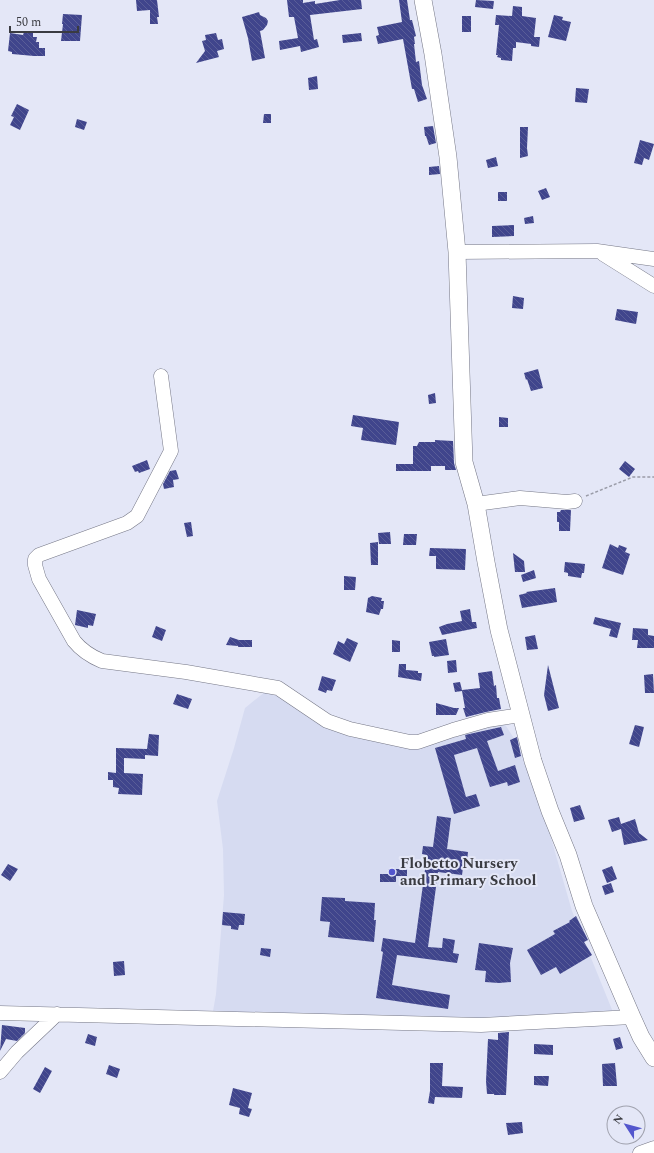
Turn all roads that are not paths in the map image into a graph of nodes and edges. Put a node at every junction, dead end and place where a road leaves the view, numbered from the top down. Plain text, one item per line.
1 (423, 0) edge
2 (597, 251) junction
3 (457, 252) junction
4 (654, 260) edge
5 (654, 286) edge
6 (161, 376) dead end
7 (575, 501) road end
8 (476, 504) junction
9 (521, 715) junction
10 (0, 1013) edge
11 (57, 1014) junction
12 (632, 1017) junction
13 (654, 1058) edge
14 (0, 1072) edge
15 (654, 1148) edge
16 (640, 1153) edge

1 - 3 main road
2 - 3 street
2 - 4 street
2 - 5 street
3 - 8 main road
6 - 9 street
7 - 8 street
8 - 9 main road
9 - 12 main road
10 - 11 street
11 - 12 street
11 - 14 street
12 - 13 main road
15 - 16 street

